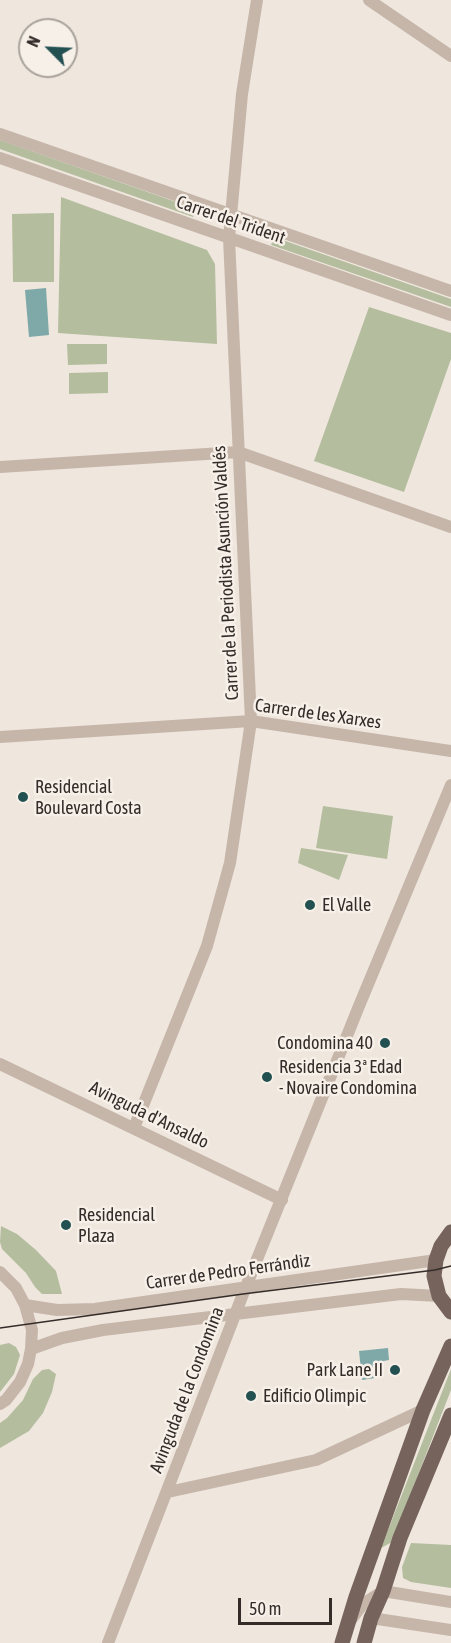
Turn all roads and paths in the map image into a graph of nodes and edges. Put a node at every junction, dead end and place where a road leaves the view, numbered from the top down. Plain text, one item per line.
1 (257, 0) edge
2 (369, 0) edge
3 (451, 56) edge
4 (0, 134) edge
5 (0, 158) edge
6 (231, 214) junction
7 (229, 238) junction
8 (451, 291) edge
9 (451, 315) edge
10 (238, 452) junction
11 (0, 467) edge
12 (451, 527) edge
13 (251, 721) junction
14 (0, 737) edge
15 (451, 751) edge
16 (451, 785) edge
17 (0, 1064) edge
18 (135, 1128) junction
19 (282, 1200) junction
20 (451, 1232) edge
21 (436, 1260) junction
22 (0, 1272) edge
23 (246, 1288) junction
24 (439, 1296) junction
25 (25, 1305) junction
26 (451, 1312) edge
27 (235, 1315) junction
28 (451, 1346) edge
29 (31, 1349) junction
30 (0, 1404) edge
31 (423, 1410) junction
32 (451, 1415) edge
33 (168, 1492) junction
34 (383, 1591) junction
35 (451, 1602) edge
36 (371, 1618) junction
37 (451, 1630) edge
38 (344, 1636) edge
39 (108, 1643) edge
40 (364, 1643) edge

1 - 6 street, Carrer de la Periodista Asunción Valdés
2 - 3 street
4 - 6 street, Carrer del Trident
5 - 7 street, Carrer del Trident
6 - 7 street, Carrer de la Periodista Asunción Valdés
6 - 8 street, Carrer del Trident
7 - 9 street, Carrer del Trident
7 - 10 street, Carrer de la Periodista Asunción Valdés
10 - 11 street
10 - 12 street
10 - 13 street, Carrer de la Periodista Asunción Valdés
13 - 14 street, Carrer de les Xarxes
13 - 15 street, Carrer de les Xarxes
13 - 18 street, Carrer de la Periodista Asunción Valdés
16 - 19 street, Avinguda de la Condomina
17 - 18 street, Avinguda d'Ansaldo
18 - 19 street, Avinguda d'Ansaldo
19 - 23 street, Avinguda de la Condomina
20 - 21 main road
21 - 23 street, Carrer de Pedro Ferrándiz
21 - 24 main road
22 - 25 street
23 - 25 street, Carrer de Pedro Ferrándiz
23 - 27 street, Avinguda de la Condomina
24 - 26 main road
24 - 27 street
25 - 29 street
27 - 29 street
27 - 33 street, Avinguda de la Condomina
28 - 31 main road
29 - 30 street
31 - 33 street
31 - 38 main road
32 - 34 main road
33 - 39 street, Avinguda de la Condomina
34 - 35 street
34 - 36 main road
34 - 38 street
36 - 37 street
36 - 40 main road

